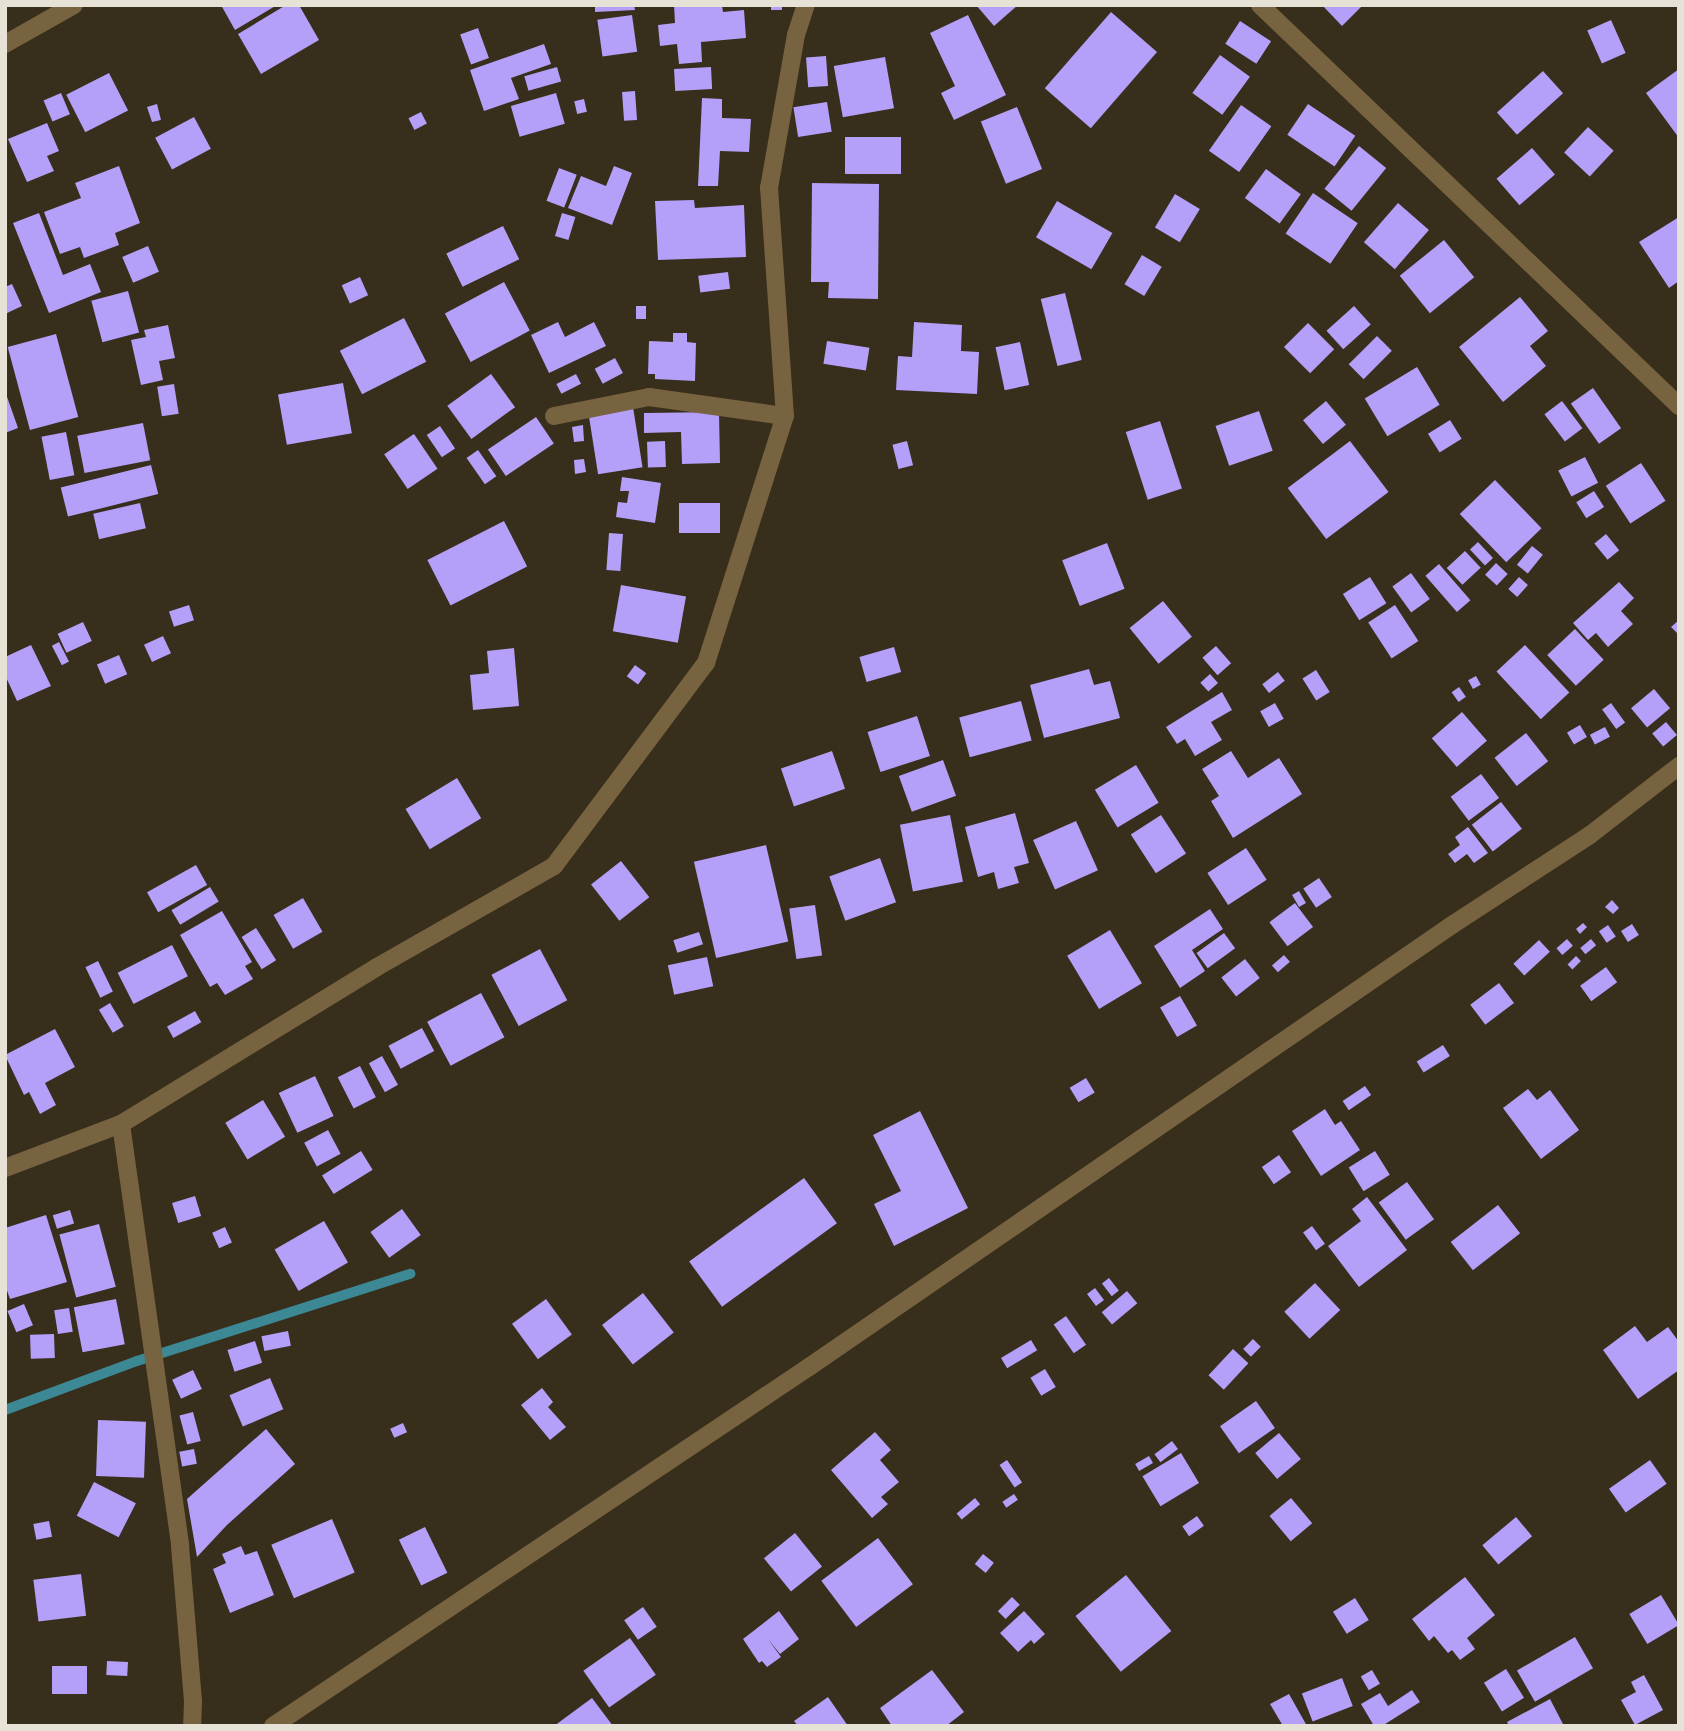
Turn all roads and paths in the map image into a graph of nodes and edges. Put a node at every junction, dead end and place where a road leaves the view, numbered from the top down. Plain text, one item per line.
1 (74, 5) edge
2 (806, 5) edge
3 (1260, 5) edge
4 (5, 44) edge
5 (1679, 406) edge
6 (554, 416) dead end
7 (785, 416) junction
8 (1679, 766) edge
9 (121, 1124) junction
10 (5, 1168) edge
11 (192, 1726) edge
12 (273, 1726) edge

1 - 4 street
2 - 7 street
3 - 5 street
6 - 7 street
7 - 9 street
8 - 12 street
9 - 10 street
9 - 11 street

